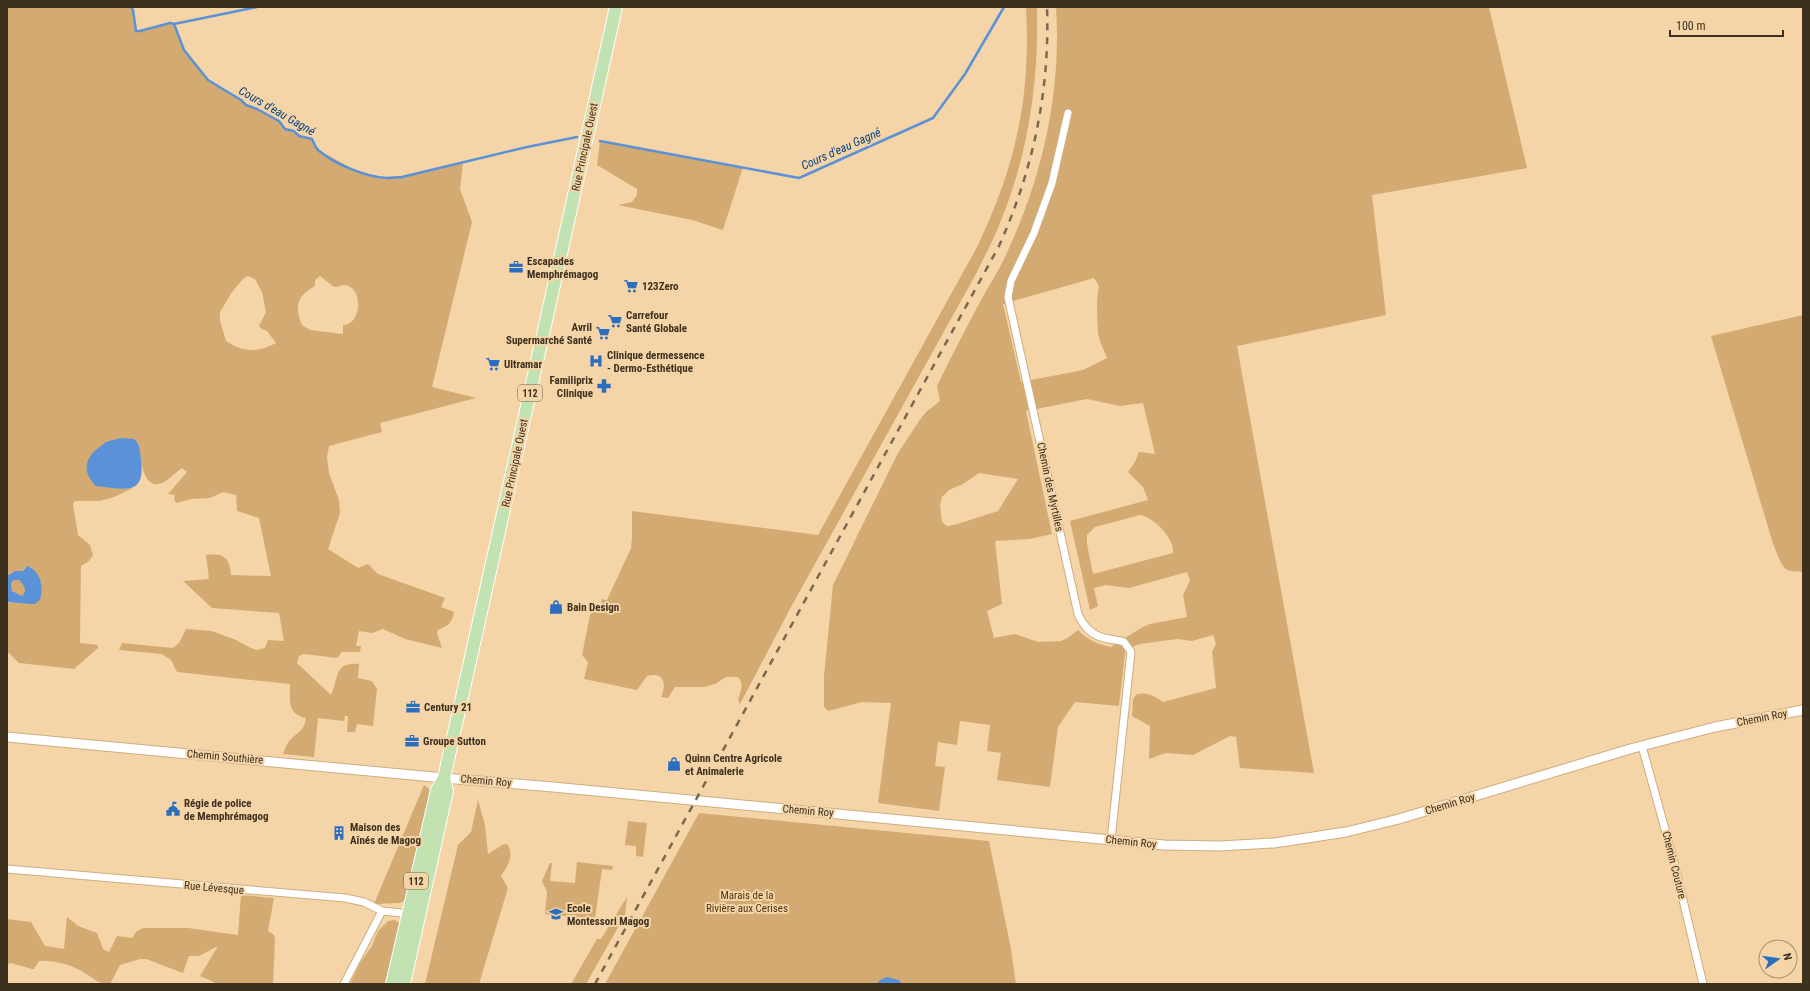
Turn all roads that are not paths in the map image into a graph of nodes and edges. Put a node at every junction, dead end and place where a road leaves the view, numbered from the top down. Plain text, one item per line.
1 (616, 7) edge
2 (1068, 113) dead end
3 (1803, 710) edge
4 (7, 737) edge
5 (1642, 746) junction
6 (444, 778) junction
7 (1111, 840) junction
8 (7, 868) edge
9 (382, 911) junction
10 (414, 914) junction
11 (344, 984) edge
12 (392, 984) edge
13 (404, 984) edge
14 (1703, 984) edge

1 - 6 main road, Rue Principale Ouest / 112
2 - 7 street, Chemin des Myrtilles
3 - 5 street, Chemin Roy
4 - 6 street, Chemin Southière
5 - 7 street, Chemin Roy
5 - 14 street, Chemin Couture
6 - 7 street, Chemin Roy
6 - 10 main road, Rue Principale Ouest / 112
8 - 9 street, Rue Lévesque
9 - 10 street, Rue Lévesque
9 - 11 street
10 - 12 main road, Rue Principale Ouest / 112
10 - 13 main road, Rue Principale Ouest / 112

